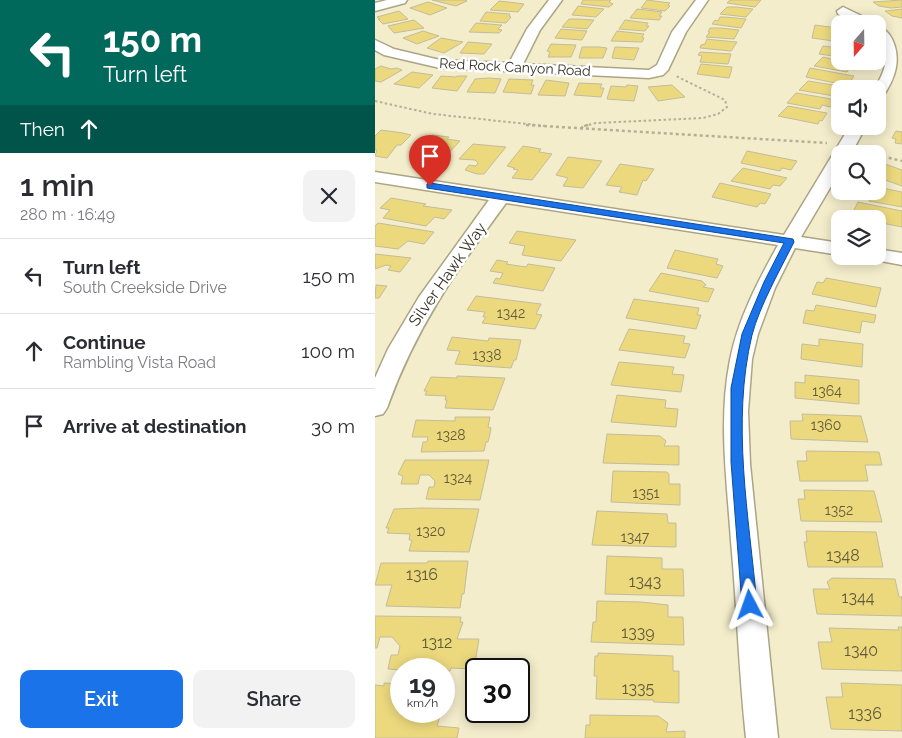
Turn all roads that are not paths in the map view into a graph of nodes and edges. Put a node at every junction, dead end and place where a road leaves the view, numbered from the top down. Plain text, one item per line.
1 (401, 0) edge
2 (556, 0) edge
3 (702, 0) edge
4 (375, 7) edge
5 (843, 11) dead end
6 (850, 15) edge
7 (886, 39) edge
8 (375, 44) edge
9 (514, 67) junction
10 (886, 82) edge
11 (831, 172) edge
12 (375, 177) edge
13 (501, 197) junction
14 (789, 242) junction
15 (831, 249) edge
16 (886, 256) edge
17 (902, 259) edge
18 (375, 408) edge
19 (762, 738) edge

1 - 4 street
2 - 9 street
3 - 9 street, Red Rock Canyon Road
5 - 6 street
7 - 10 street
8 - 9 street, Red Rock Canyon Road
11 - 14 street
12 - 13 street
13 - 14 street
13 - 18 street, Silver Hawk Way
14 - 15 street
14 - 19 street
16 - 17 street

